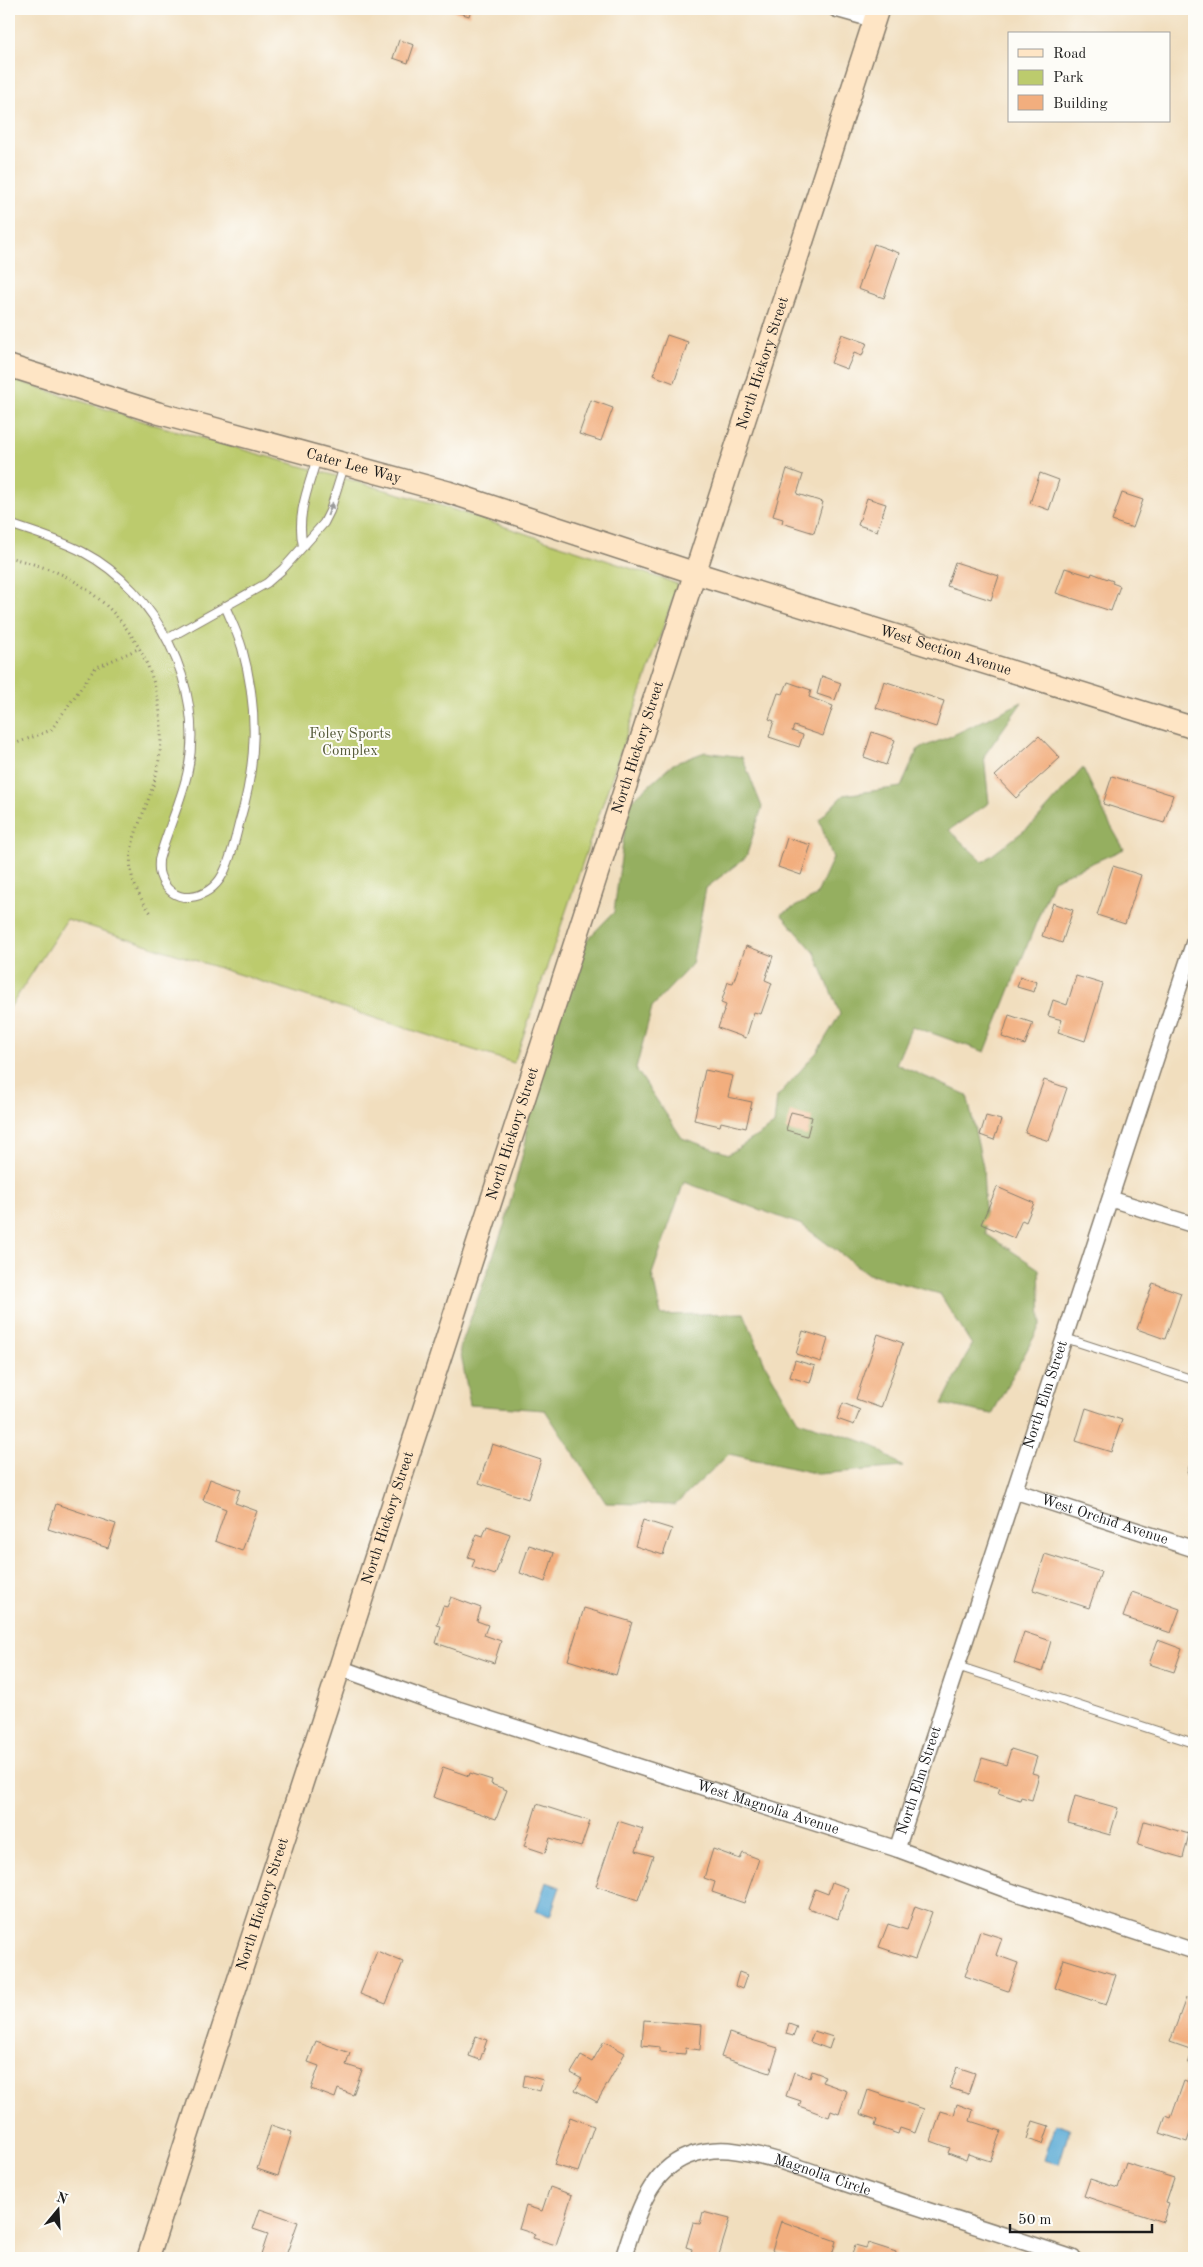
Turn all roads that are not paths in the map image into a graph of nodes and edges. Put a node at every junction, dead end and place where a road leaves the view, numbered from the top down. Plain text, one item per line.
1 (836, 9) edge
2 (876, 14) edge
3 (9, 366) edge
4 (317, 456) junction
5 (345, 464) junction
6 (9, 524) edge
7 (302, 546) junction
8 (695, 573) junction
9 (225, 606) junction
10 (167, 639) junction
11 (1194, 728) edge
12 (1194, 942) edge
13 (1111, 1199) junction
14 (1194, 1225) edge
15 (1065, 1338) junction
16 (1194, 1380) edge
17 (1015, 1491) junction
18 (1194, 1549) edge
19 (958, 1666) junction
20 (340, 1668) junction
21 (1194, 1743) edge
22 (897, 1849) junction
23 (1194, 1950) edge
24 (148, 2258) edge
25 (623, 2258) edge
26 (1073, 2258) edge

1 - 2 street
2 - 8 street, North Hickory Street
3 - 4 street, Cater Lee Way
4 - 5 street, Cater Lee Way
4 - 7 lane
7 -> 5 lane
5 - 8 street, Cater Lee Way
6 - 10 lane
7 - 9 lane
8 - 11 street, West Section Avenue
8 - 20 street, North Hickory Street
9 - 10 lane
9 - 10 lane
12 - 13 street, North Elm Street
13 - 14 street
13 - 15 street, North Elm Street
15 - 16 lane
15 - 17 street, North Elm Street
17 - 18 street, West Orchid Avenue
17 - 19 street, North Elm Street
19 - 21 lane
19 - 22 street, North Elm Street
20 - 22 street, West Magnolia Avenue
20 - 24 street, North Hickory Street
22 - 23 street, West Magnolia Avenue
25 - 26 street, Magnolia Circle

